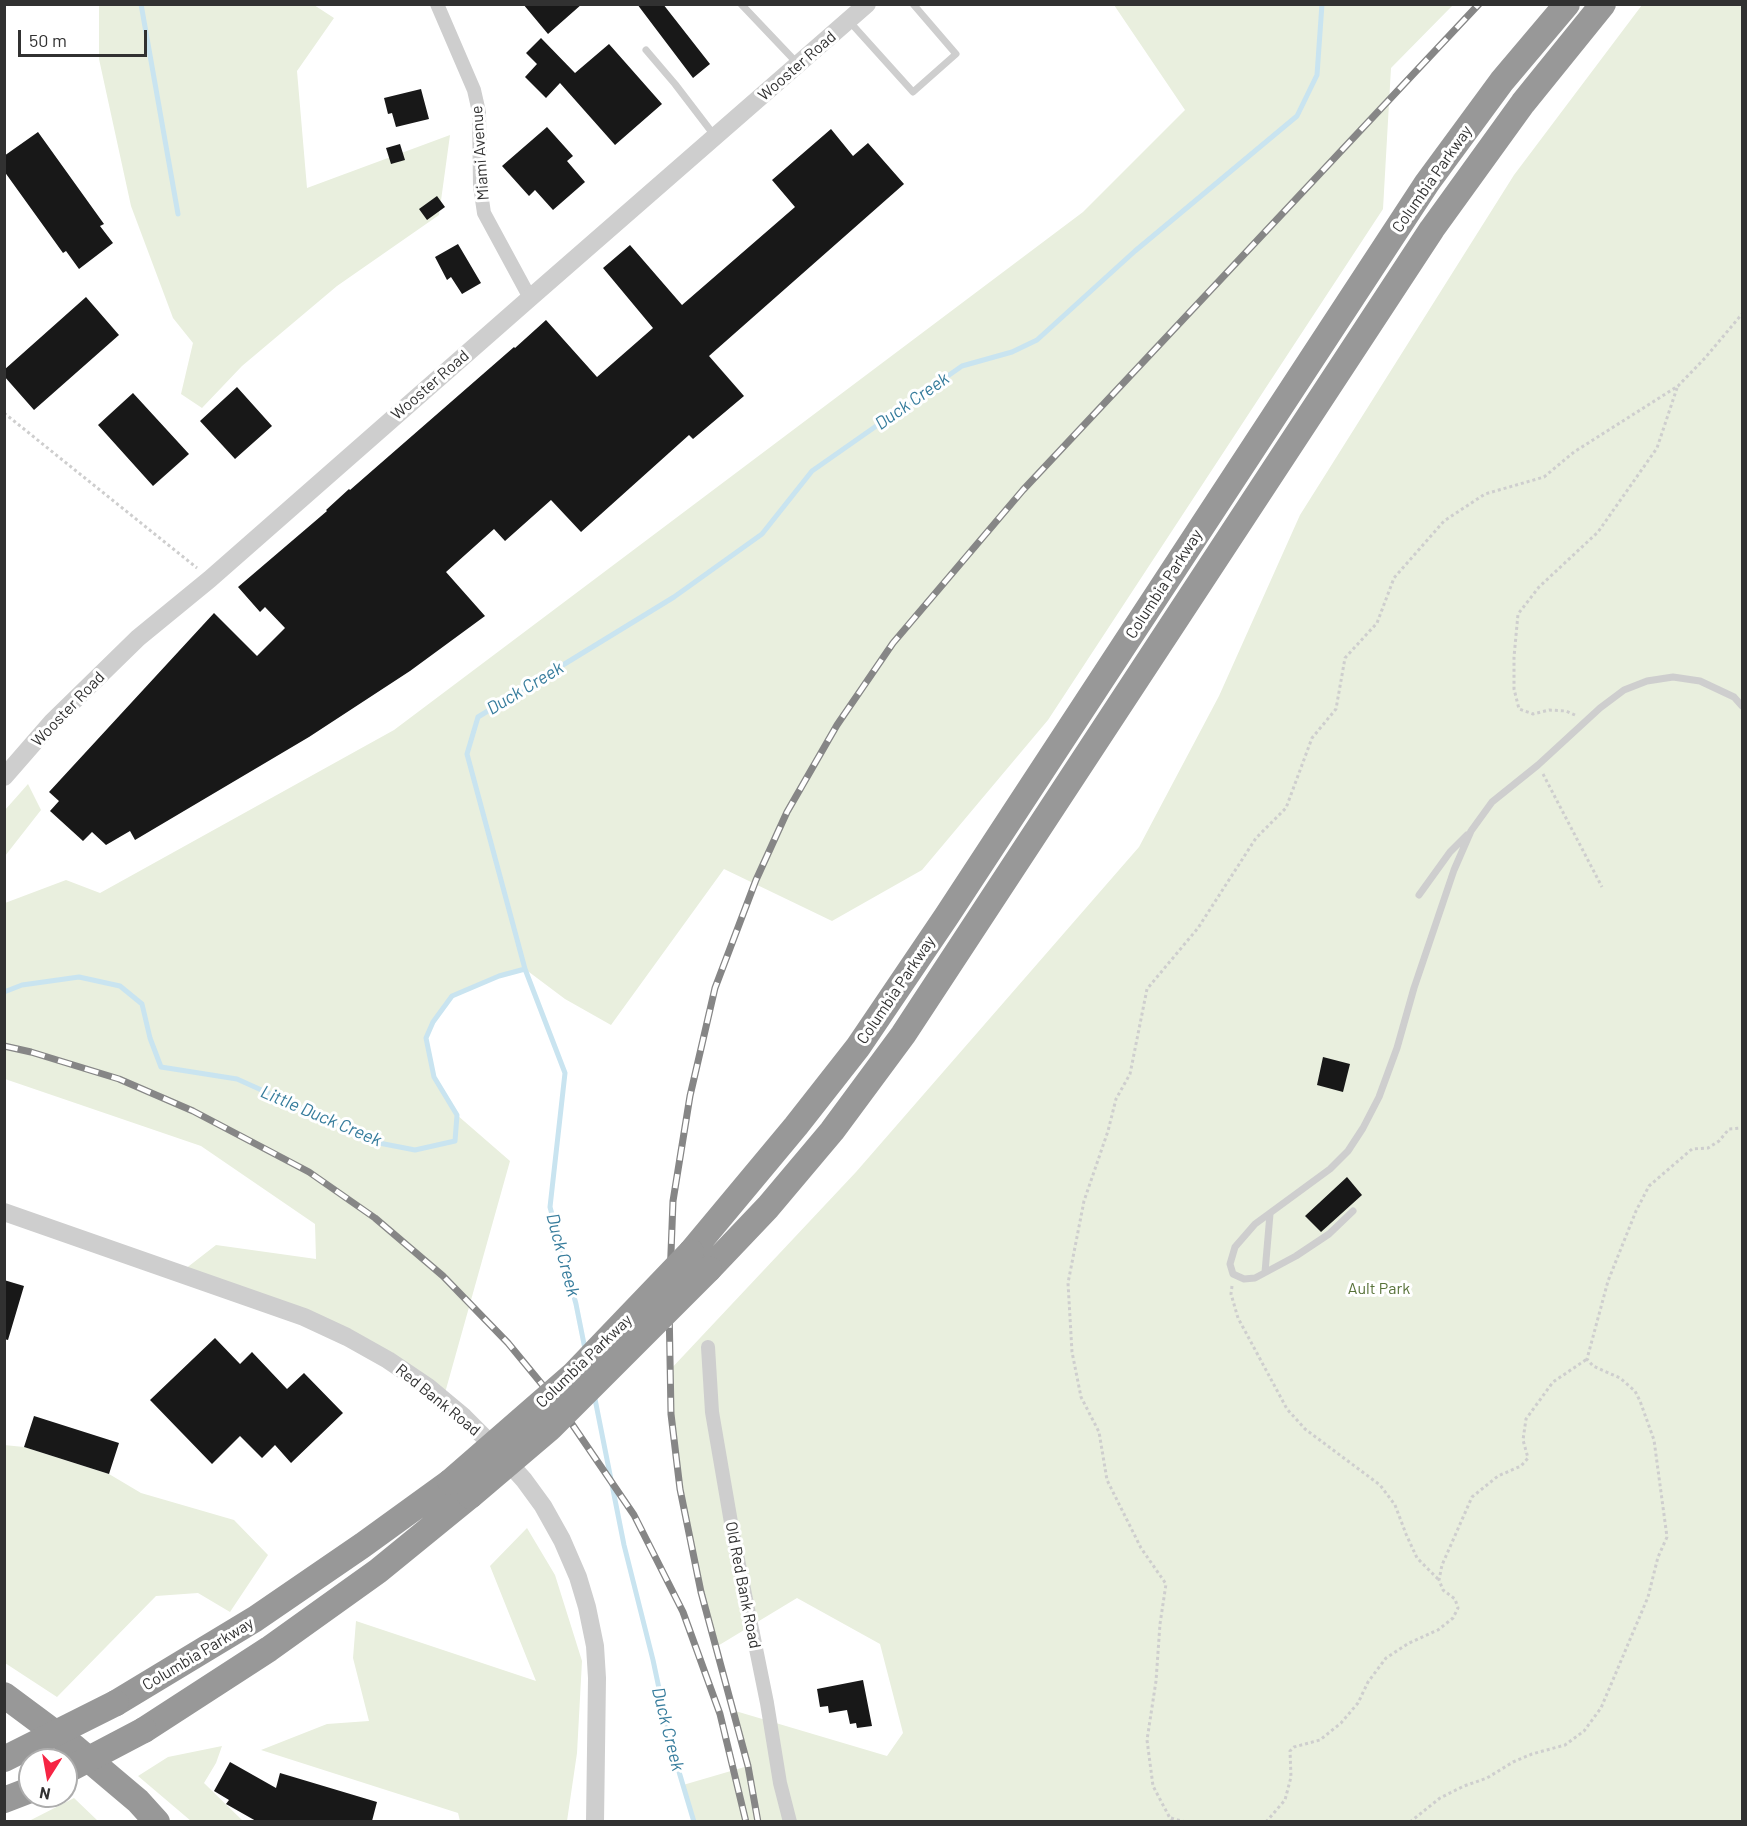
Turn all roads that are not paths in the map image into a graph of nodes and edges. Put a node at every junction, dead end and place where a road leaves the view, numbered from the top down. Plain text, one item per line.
1 (437, 4) edge
2 (741, 4) edge
3 (867, 4) edge
4 (914, 4) edge
5 (1566, 4) edge
6 (1603, 4) edge
7 (849, 21) junction
8 (646, 50) dead end
9 (798, 64) junction
10 (715, 137) junction
11 (530, 298) junction
12 (1743, 706) edge
13 (4, 777) edge
14 (1470, 831) junction
15 (1419, 896) dead end
16 (1353, 1211) dead end
17 (4, 1212) edge
18 (1269, 1214) junction
19 (700, 1260) junction
20 (1265, 1272) junction
21 (708, 1347) dead end
22 (460, 1489) junction
23 (4, 1695) edge
24 (4, 1715) edge
25 (4, 1759) edge
26 (78, 1765) edge
27 (134, 1821) edge
28 (158, 1821) edge
29 (595, 1821) edge
30 (790, 1821) edge

1 - 11 street, Miami Avenue
2 - 9 lane
3 - 7 street, Wooster Road
4 - 7 lane
5 - 19 highway, Columbia Parkway
6 - 19 highway, Columbia Parkway
7 - 9 street, Wooster Road
8 - 10 lane
9 - 10 street, Wooster Road
10 - 11 street, Wooster Road
11 - 13 street, Wooster Road
12 - 14 lane
14 - 15 lane
14 - 18 lane
16 - 20 lane
17 - 29 street, Red Bank Road
18 - 20 lane
18 - 20 lane
19 - 22 highway, Columbia Parkway, bridge
21 - 30 street, Old Red Bank Road
22 - 25 highway, Columbia Parkway, bridge
22 - 26 highway, Columbia Parkway, bridge
23 - 28 highway
24 - 27 highway

